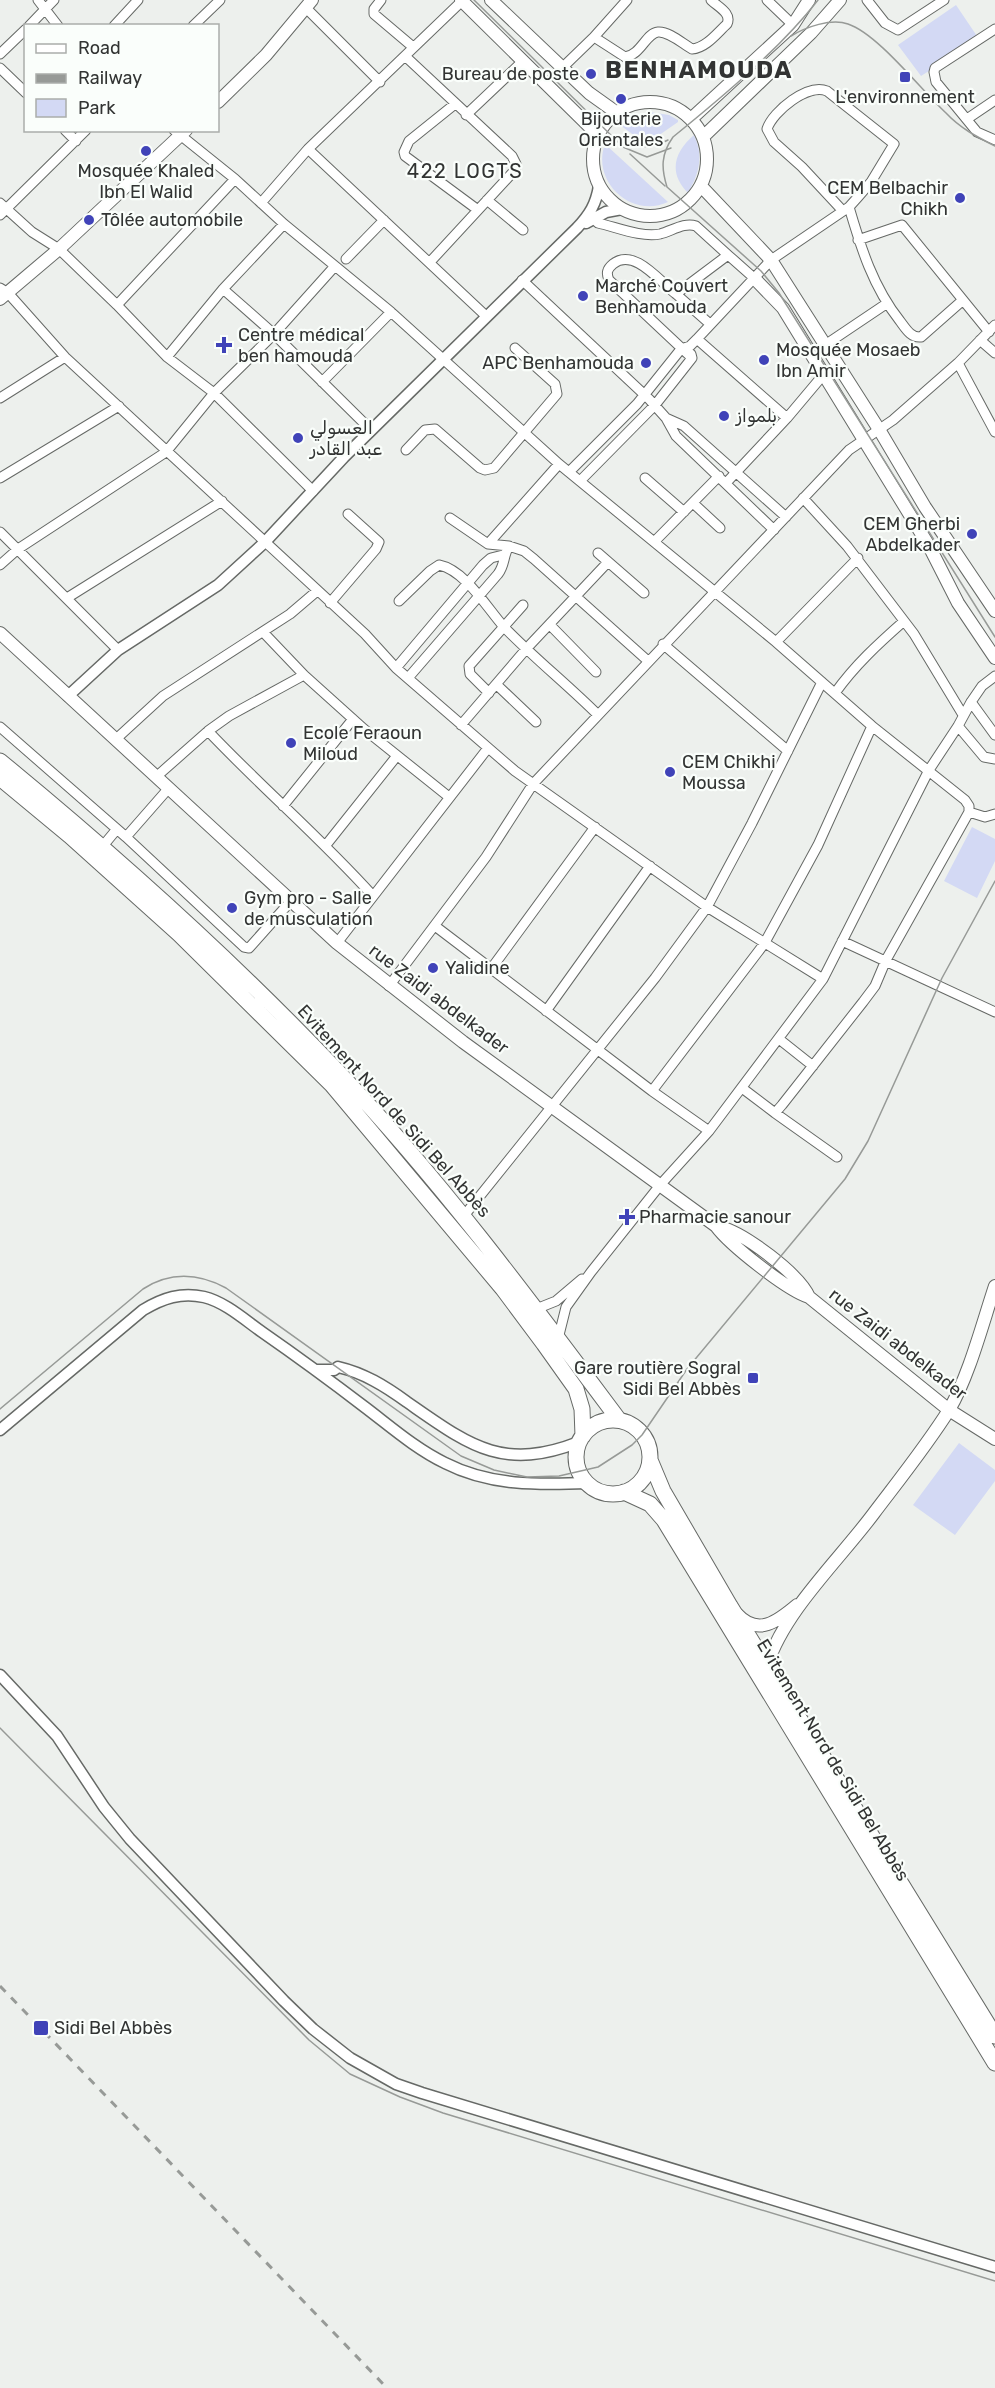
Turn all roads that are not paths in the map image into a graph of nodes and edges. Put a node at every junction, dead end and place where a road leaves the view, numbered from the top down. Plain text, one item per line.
1 (38, 0) edge
2 (54, 0) edge
3 (138, 0) edge
4 (220, 0) edge
5 (381, 0) edge
6 (491, 0) edge
7 (627, 0) edge
8 (711, 0) edge
9 (767, 0) edge
10 (809, 0) edge
11 (840, 0) edge
12 (867, 0) edge
13 (944, 0) edge
14 (462, 1) edge
15 (308, 4) edge
16 (46, 9) junction
17 (31, 24) edge
18 (57, 24) edge
19 (116, 24) edge
20 (195, 24) edge
21 (793, 25) junction
22 (995, 29) edge
23 (24, 31) edge
24 (594, 37) junction
25 (413, 47) junction
26 (0, 54) edge
27 (405, 56) junction
28 (524, 61) junction
29 (562, 68) junction
30 (0, 69) edge
31 (380, 82) junction
32 (24, 91) edge
33 (995, 100) edge
34 (219, 101) edge
35 (455, 104) junction
36 (617, 113) junction
37 (466, 115) junction
38 (967, 118) junction
39 (690, 119) junction
40 (67, 132) edge
41 (84, 132) edge
42 (180, 132) edge
43 (598, 135) junction
44 (703, 137) junction
45 (995, 140) edge
46 (76, 141) junction
47 (308, 149) junction
48 (235, 179) junction
49 (599, 186) junction
50 (701, 186) junction
51 (487, 200) junction
52 (261, 203) junction
53 (845, 208) junction
54 (2, 209) edge
55 (622, 209) junction
56 (478, 210) junction
57 (594, 219) junction
58 (384, 220) junction
59 (284, 224) junction
60 (577, 228) junction
61 (523, 230) dead end
62 (858, 240) junction
63 (59, 249) junction
64 (728, 255) junction
65 (346, 259) dead end
66 (771, 260) junction
67 (430, 262) junction
68 (335, 266) junction
69 (754, 278) junction
70 (522, 280) junction
71 (223, 289) junction
72 (3, 293) edge
73 (676, 294) junction
74 (963, 300) junction
75 (886, 304) junction
76 (117, 305) junction
77 (391, 312) junction
78 (486, 316) junction
79 (710, 324) junction
80 (992, 328) edge
81 (274, 334) junction
82 (980, 340) junction
83 (689, 344) junction
84 (825, 345) junction
85 (515, 348) dead end
86 (995, 353) edge
87 (65, 357) junction
88 (166, 357) junction
89 (442, 359) junction
90 (958, 363) junction
91 (824, 374) junction
92 (322, 381) junction
93 (214, 393) junction
94 (644, 395) junction
95 (0, 398) edge
96 (655, 405) junction
97 (119, 406) junction
98 (666, 418) junction
99 (787, 418) junction
100 (371, 430) junction
101 (880, 430) junction
102 (525, 432) junction
103 (995, 432) edge
104 (864, 439) junction
105 (406, 450) dead end
106 (166, 452) junction
107 (559, 464) junction
108 (737, 471) junction
109 (569, 472) junction
110 (0, 478) edge
111 (645, 478) dead end
112 (723, 480) junction
113 (580, 481) junction
114 (313, 491) junction
115 (802, 498) junction
116 (222, 501) junction
117 (693, 503) junction
118 (684, 512) junction
119 (348, 514) dead end
120 (786, 517) junction
121 (450, 518) dead end
122 (720, 528) dead end
123 (774, 530) junction
124 (0, 532) edge
125 (265, 542) junction
126 (655, 542) junction
127 (488, 544) junction
128 (18, 549) junction
129 (506, 550) junction
130 (598, 553) dead end
131 (858, 558) junction
132 (608, 562) junction
133 (0, 565) edge
134 (468, 585) junction
135 (317, 591) junction
136 (714, 591) junction
137 (644, 593) dead end
138 (479, 596) junction
139 (577, 596) junction
140 (67, 598) junction
141 (399, 601) dead end
142 (330, 603) junction
143 (523, 605) dead end
144 (995, 611) edge
145 (904, 621) junction
146 (550, 624) junction
147 (504, 626) junction
148 (263, 632) junction
149 (3, 641) edge
150 (776, 642) junction
151 (663, 644) junction
152 (527, 648) junction
153 (117, 650) junction
154 (995, 658) edge
155 (648, 661) junction
156 (396, 668) junction
157 (596, 672) dead end
158 (304, 675) junction
159 (995, 676) edge
160 (408, 678) junction
161 (822, 682) junction
162 (496, 685) junction
163 (489, 693) junction
164 (835, 693) junction
165 (68, 696) junction
166 (971, 702) junction
167 (598, 715) junction
168 (963, 715) junction
169 (353, 719) junction
170 (536, 722) dead end
171 (461, 725) junction
172 (872, 726) junction
173 (958, 726) junction
174 (0, 727) edge
175 (208, 731) junction
176 (995, 735) edge
177 (115, 740) junction
178 (488, 748) junction
179 (788, 751) junction
180 (396, 757) junction
181 (995, 759) edge
182 (0, 761) edge
183 (928, 770) junction
184 (156, 777) junction
185 (0, 778) edge
186 (533, 784) junction
187 (168, 789) junction
188 (449, 798) junction
189 (283, 806) junction
190 (969, 812) junction
191 (995, 814) edge
192 (595, 827) junction
193 (117, 829) junction
194 (126, 837) junction
195 (326, 845) junction
196 (102, 847) junction
197 (650, 866) junction
198 (373, 896) junction
199 (290, 902) junction
200 (707, 907) junction
201 (435, 926) junction
202 (842, 941) junction
203 (337, 944) junction
204 (764, 944) junction
205 (886, 960) junction
206 (491, 969) junction
207 (823, 979) junction
208 (389, 986) junction
209 (546, 1011) junction
210 (995, 1012) edge
211 (779, 1039) junction
212 (597, 1049) junction
213 (813, 1066) junction
214 (742, 1088) junction
215 (652, 1091) junction
216 (552, 1105) junction
217 (775, 1113) junction
218 (709, 1131) junction
219 (837, 1157) dead end
220 (661, 1184) junction
221 (463, 1217) junction
222 (591, 1272) junction
223 (995, 1286) edge
224 (536, 1309) junction
225 (558, 1339) junction
226 (316, 1370) junction
227 (355, 1371) junction
228 (343, 1390) junction
229 (949, 1410) junction
230 (619, 1420) junction
231 (0, 1430) edge
232 (581, 1439) junction
233 (995, 1439) edge
234 (650, 1460) junction
235 (588, 1483) junction
236 (624, 1492) junction
237 (805, 1599) junction
238 (730, 1606) junction
239 (767, 1665) junction
240 (0, 1675) edge
241 (995, 2036) edge
242 (995, 2063) edge
243 (995, 2267) edge

1 - 16 street
2 - 16 street
3 - 19 street
4 - 20 street
5 - 25 street
6 - 29 main road
7 - 24 street
8 - 24 street
9 - 21 street
10 - 21 main road
11 - 44 main road
12 - 13 street
14 - 25 street
14 - 28 main road
15 - 31 street
15 - 34 main road
16 - 17 street
16 - 18 street
21 - 39 main road
22 - 38 street
23 - 26 street
24 - 29 street
25 - 27 street
27 - 31 street
27 - 35 street
28 - 37 street
28 - 43 main road
29 - 36 main road
30 - 32 street
31 - 47 street
33 - 38 street
35 - 37 street
35 - 56 street
36 - 39 main road
36 - 43 main road
37 - 51 street
38 - 45 street
39 - 44 main road
40 - 46 street
41 - 46 street
42 - 48 street
42 - 63 main road
43 - 49 main road
44 - 50 main road
46 - 54 street
47 - 52 street
47 - 58 street
48 - 52 street
48 - 76 street
49 - 55 main road
49 - 60 street
50 - 55 main road
50 - 66 main road
51 - 56 street
51 - 61 street
52 - 59 street
53 - 53 street
53 - 62 street
53 - 66 street
54 - 63 street
55 - 57 street
56 - 67 street
57 - 60 street
57 - 64 street
58 - 65 street
58 - 67 street
59 - 68 street
59 - 71 street
60 - 70 street
62 - 74 street
62 - 75 street
63 - 72 main road
63 - 76 street
64 - 69 street
64 - 73 street
66 - 69 street
66 - 84 main road
67 - 78 street
68 - 77 street
68 - 81 street
69 - 79 street
69 - 91 main road
70 - 78 street
70 - 94 street
71 - 81 street
71 - 88 street
72 - 87 street
73 - 79 street
73 - 83 street
74 - 75 street
74 - 80 street
75 - 84 street
76 - 88 street
77 - 89 street
77 - 92 street
78 - 89 street
79 - 83 street
80 - 82 street
81 - 92 street
81 - 93 street
82 - 86 street
82 - 90 street
83 - 94 street
83 - 96 street
83 - 99 street
84 - 101 main road
85 - 102 street
87 - 95 street
87 - 97 street
88 - 93 street
89 - 100 street
89 - 102 street
90 - 101 street
90 - 103 street
91 - 99 street
91 - 104 main road
92 - 100 street
93 - 106 street
93 - 114 street
94 - 96 street
94 - 109 street
96 - 98 street
96 - 113 street
97 - 106 street
97 - 110 street
98 - 108 street
98 - 112 street
99 - 108 street
100 - 114 street
101 - 104 street
101 - 144 main road
102 - 105 street
102 - 107 street
104 - 115 street
104 - 154 main road
106 - 116 street
106 - 128 street
107 - 109 street
107 - 127 street
108 - 112 street
108 - 120 street
109 - 113 street
111 - 118 street
112 - 117 street
112 - 123 street
113 - 126 street
114 - 125 street
115 - 120 street
115 - 131 street
116 - 125 street
116 - 140 street
117 - 118 street
117 - 122 street
118 - 126 street
119 - 142 street
120 - 123 street
121 - 127 street
123 - 136 street
124 - 128 street
125 - 135 street
125 - 153 street
126 - 136 street
127 - 129 street
128 - 133 street
128 - 140 street
129 - 134 street
129 - 138 street
129 - 139 street
130 - 132 street
131 - 145 street
131 - 150 street
132 - 137 street
132 - 139 street
134 - 138 street
134 - 141 street
134 - 156 street
135 - 142 street
135 - 148 street
136 - 150 street
136 - 151 street
138 - 147 street
138 - 160 street
139 - 146 street
139 - 155 street
140 - 153 street
142 - 156 street
143 - 147 street
145 - 164 street
145 - 168 street
146 - 152 street
146 - 157 street
147 - 152 street
147 - 163 street
148 - 158 street
148 - 177 street
149 - 165 main road, rue Zaidi abdelkader
150 - 161 street
151 - 155 street
151 - 179 street
152 - 162 street
152 - 167 street
153 - 165 street
155 - 167 street
156 - 160 street
158 - 169 street
158 - 175 street
159 - 166 street
160 - 171 street
161 - 164 street
161 - 179 street
162 - 163 street
162 - 170 street
163 - 171 street
164 - 172 street
165 - 177 main road, rue Zaidi abdelkader
166 - 168 street
166 - 176 street
167 - 186 street
168 - 173 street
169 - 180 street
169 - 189 street
171 - 178 street
172 - 183 street
172 - 204 street
173 - 181 street
173 - 183 street
174 - 193 street
175 - 184 street
175 - 189 street
177 - 184 main road, rue Zaidi abdelkader
178 - 186 street
178 - 188 street
179 - 200 street
180 - 188 street
180 - 195 street
182 - 196 highway, Evitement Nord de Sidi Bel Abbès
183 - 190 street
183 - 202 street
184 - 187 main road, rue Zaidi abdelkader
185 - 232 highway, Evitement Nord de Sidi Bel Abbès
186 - 192 street
186 - 201 street
187 - 194 street
187 - 199 main road, rue Zaidi abdelkader
188 - 198 street
189 - 195 street
190 - 191 street
190 - 205 street
192 - 197 street
192 - 206 street
193 - 194 street
193 - 196 street
194 - 199 street
195 - 198 street
196 - 221 highway, Evitement Nord de Sidi Bel Abbès
197 - 200 street
197 - 209 street
198 - 203 street
199 - 203 main road, rue Zaidi abdelkader
200 - 204 street
200 - 212 street
201 - 206 street
201 - 208 street
202 - 205 street
202 - 207 street
203 - 208 main road, rue Zaidi abdelkader
204 - 207 street
204 - 215 street
205 - 210 street
205 - 213 street
206 - 209 street
207 - 211 street
208 - 216 main road, rue Zaidi abdelkader
209 - 212 street
211 - 213 street
211 - 214 street
212 - 215 street
212 - 216 street
213 - 217 street
214 - 217 street
214 - 218 street
215 - 218 street
216 - 220 main road, rue Zaidi abdelkader
216 - 221 street
217 - 219 street
218 - 220 street
220 - 222 street
220 - 229 main road, rue Zaidi abdelkader
221 - 224 highway, Evitement Nord de Sidi Bel Abbès
222 - 224 street
222 - 225 street
223 - 229 main road
224 - 225 highway, Evitement Nord de Sidi Bel Abbès
225 - 230 highway, Evitement Nord de Sidi Bel Abbès
226 - 227 street
226 - 228 street
226 - 231 street
227 - 228 street
227 - 232 street
228 - 235 street
229 - 233 main road, rue Zaidi abdelkader
229 - 237 main road
230 - 232 highway
230 - 234 highway
232 - 235 highway
234 - 236 highway
234 - 238 highway, Evitement Nord de Sidi Bel Abbès
235 - 236 highway
236 - 242 highway, Evitement Nord de Sidi Bel Abbès
237 - 238 main road
237 - 239 main road
238 - 239 highway, Evitement Nord de Sidi Bel Abbès
239 - 241 highway, Evitement Nord de Sidi Bel Abbès
240 - 243 street

